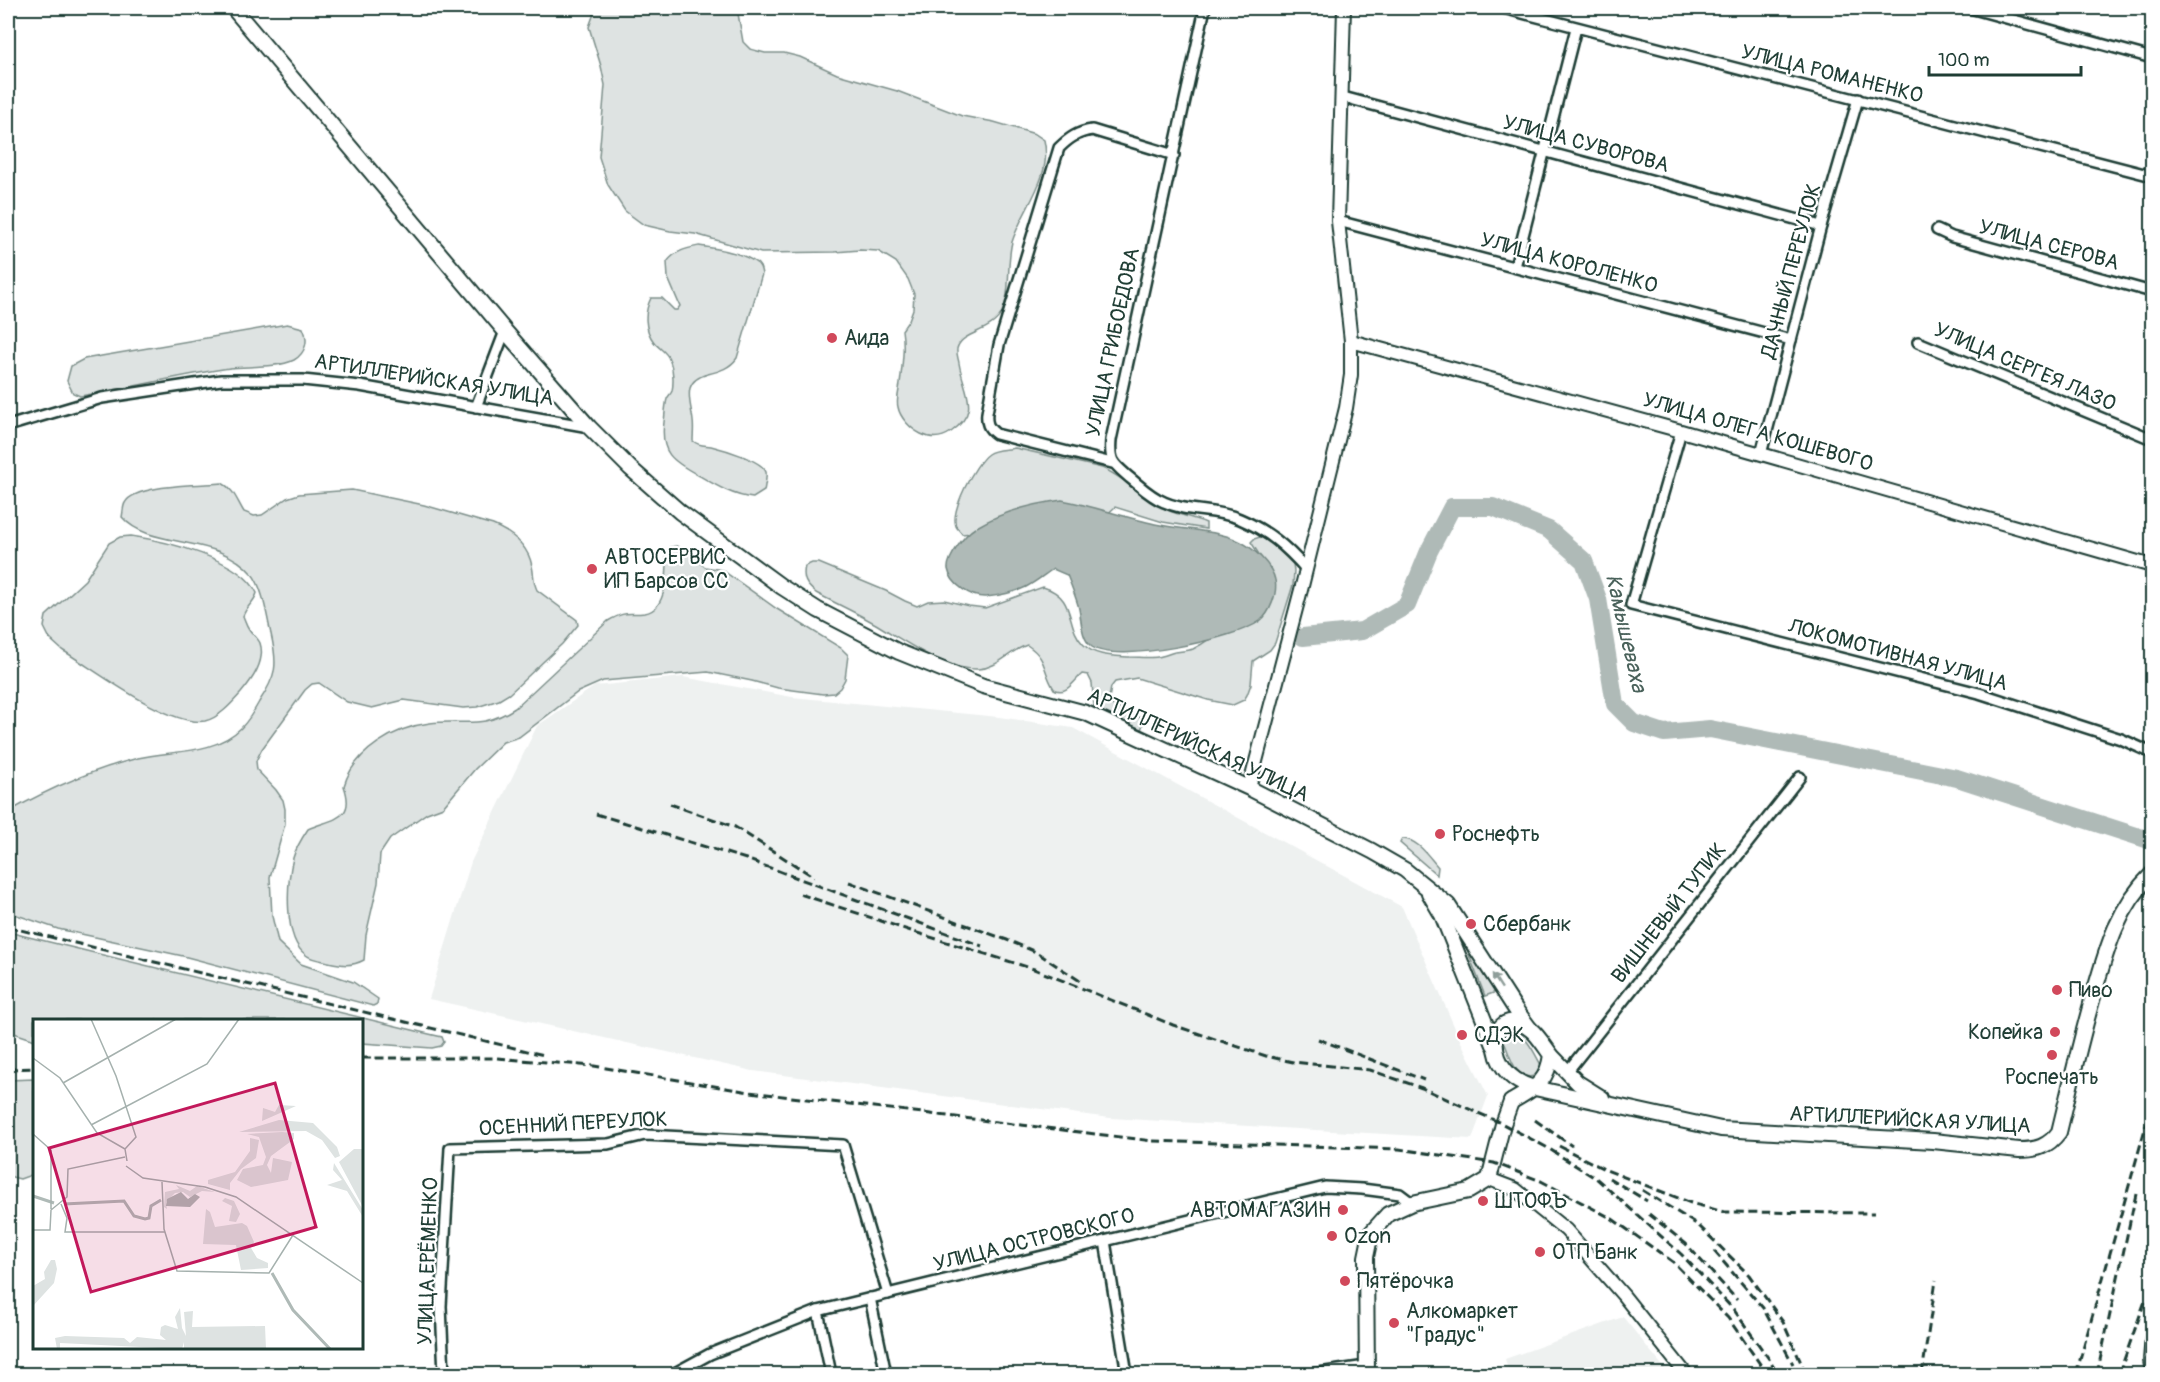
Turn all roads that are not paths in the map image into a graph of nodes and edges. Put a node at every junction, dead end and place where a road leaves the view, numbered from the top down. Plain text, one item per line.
1 (233, 8) edge
2 (1205, 8) edge
3 (1344, 8) edge
4 (1503, 8) edge
5 (1970, 8) edge
6 (1576, 27) junction
7 (2152, 58) edge
8 (1342, 97) junction
9 (1858, 99) junction
10 (1545, 152) junction
11 (1174, 155) junction
12 (2152, 176) edge
13 (1338, 221) junction
14 (1821, 226) junction
15 (1937, 230) dead end
16 (1515, 267) junction
17 (2152, 292) edge
18 (505, 331) junction
19 (1791, 340) junction
20 (1351, 341) junction
21 (1918, 342) dead end
22 (476, 407) junction
23 (8, 426) edge
24 (589, 427) junction
25 (1681, 431) junction
26 (2152, 440) edge
27 (1761, 454) junction
28 (1112, 463) junction
29 (2152, 566) edge
30 (1306, 569) junction
31 (2152, 753) edge
32 (1800, 777) dead end
33 (1249, 788) junction
34 (2152, 874) edge
35 (1425, 886) junction
36 (1530, 1029) junction
37 (1494, 1045) junction
38 (1551, 1055) junction
39 (1503, 1067) junction
40 (1567, 1072) junction
41 (1535, 1088) junction
42 (1511, 1102) junction
43 (1620, 1107) junction
44 (450, 1148) joint
45 (1489, 1179) junction
46 (1412, 1203) junction
47 (1104, 1241) junction
48 (888, 1294) junction
49 (870, 1298) junction
50 (818, 1311) junction
51 (2152, 1336) edge
52 (2151, 1360) edge
53 (1367, 1370) edge
54 (444, 1374) edge
55 (673, 1374) edge
56 (831, 1374) edge
57 (886, 1374) edge
58 (1127, 1374) edge
59 (1312, 1374) edge
60 (1686, 1374) edge
61 (2152, 1374) edge

1 - 18 main road, АРТИЛЛЕРИЙСКАЯ УЛИЦА
2 - 11 street, УЛИЦА ГРИБОЕДОВА
3 - 8 street
4 - 6 street, УЛИЦА РОМАНЕНКО
5 - 7 street
6 - 9 street, УЛИЦА РОМАНЕНКО
6 - 10 street
8 - 10 street, УЛИЦА СУВОРОВА
8 - 13 street
9 - 12 street, УЛИЦА РОМАНЕНКО
9 - 14 street, ДАЧНЫЙ ПЕРЕУЛОК
10 - 14 street, УЛИЦА СУВОРОВА
10 - 16 street
11 - 28 street, УЛИЦА ГРИБОЕДОВА
11 - 28 street
13 - 16 street, УЛИЦА КОРОЛЕНКО
13 - 20 street
14 - 19 street, ДАЧНЫЙ ПЕРЕУЛОК
15 - 17 street, УЛИЦА СЕРОВА
16 - 19 street, УЛИЦА КОРОЛЕНКО
18 - 22 street
18 - 24 main road, АРТИЛЛЕРИЙСКАЯ УЛИЦА
19 - 27 street, ДАЧНЫЙ ПЕРЕУЛОК
20 - 25 street, УЛИЦА ОЛЕГА КОШЕВОГО
20 - 30 street
21 - 26 street, УЛИЦА СЕРГЕЯ ЛАЗО
22 - 23 street, АРТИЛЛЕРИЙСКАЯ УЛИЦА
22 - 24 street, АРТИЛЛЕРИЙСКАЯ УЛИЦА
24 - 33 main road, АРТИЛЛЕРИЙСКАЯ УЛИЦА
25 - 27 street, УЛИЦА ОЛЕГА КОШЕВОГО
25 - 31 street, ЛОКОМОТИВНАЯ УЛИЦА
27 - 29 street, УЛИЦА ОЛЕГА КОШЕВОГО
28 - 30 street, УЛИЦА ГРИБОЕДОВА
30 - 33 street
32 - 40 street, ВИШНЕВЫЙ ТУПИК
33 - 35 main road, АРТИЛЛЕРИЙСКАЯ УЛИЦА
34 - 43 main road, АРТИЛЛЕРИЙСКАЯ УЛИЦА
36 -> 35 main road, АРТИЛЛЕРИЙСКАЯ УЛИЦА
35 - 37 main road, АРТИЛЛЕРИЙСКАЯ УЛИЦА
36 - 37 main road
36 - 38 main road, АРТИЛЛЕРИЙСКАЯ УЛИЦА
37 - 39 main road, АРТИЛЛЕРИЙСКАЯ УЛИЦА
38 - 40 main road, АРТИЛЛЕРИЙСКАЯ УЛИЦА
38 - 41 main road
39 - 41 main road, АРТИЛЛЕРИЙСКАЯ УЛИЦА
39 - 42 main road, АРТИЛЛЕРИЙСКАЯ УЛИЦА
40 - 43 main road, АРТИЛЛЕРИЙСКАЯ УЛИЦА
41 - 42 main road
41 - 43 main road, АРТИЛЛЕРИЙСКАЯ УЛИЦА
42 - 45 main road
44 - 48 street, ОСЕННИЙ ПЕРЕУЛОК
44 - 54 street, УЛИЦА ЕРЁМЕНКО
45 - 46 main road
45 - 60 street
46 - 47 street, УЛИЦА ОСТРОВСКОГО
46 - 53 main road
47 - 48 street, УЛИЦА ОСТРОВСКОГО
47 - 58 street
48 - 49 street, УЛИЦА ОСТРОВСКОГО
49 - 50 street, УЛИЦА ОСТРОВСКОГО
49 - 57 street
50 - 55 street, УЛИЦА ОСТРОВСКОГО
50 - 56 street
51 - 52 street
52 - 61 street
53 - 59 street

